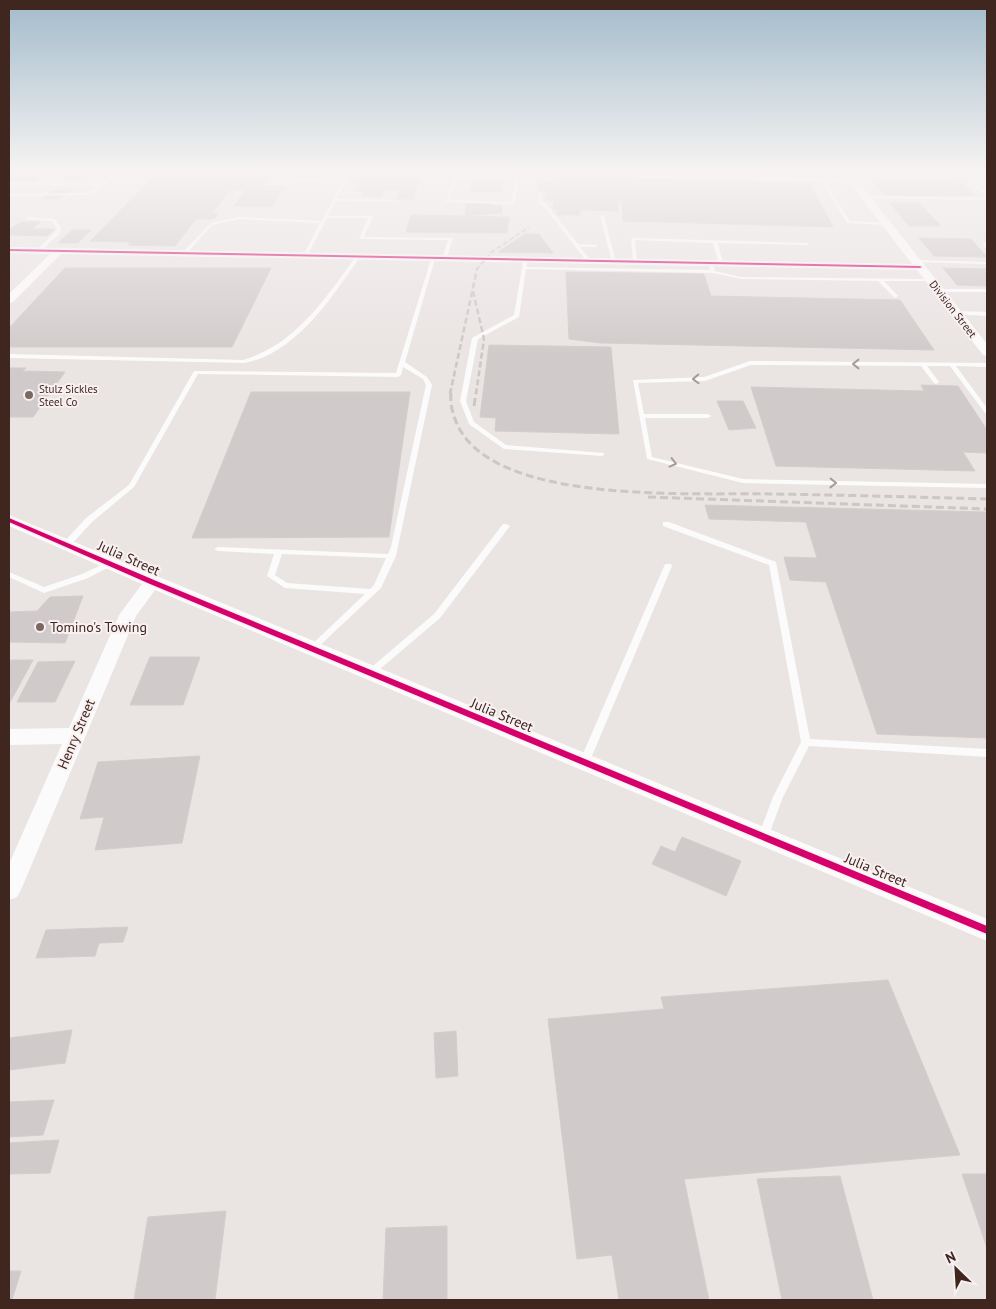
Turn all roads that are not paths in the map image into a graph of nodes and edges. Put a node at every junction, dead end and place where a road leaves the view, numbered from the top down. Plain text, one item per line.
1 (57, 232) edge
2 (203, 232) edge
3 (318, 232) edge
4 (364, 232) edge
5 (567, 232) edge
6 (606, 232) edge
7 (892, 232) edge
8 (715, 242) junction
9 (807, 244) dead end
10 (577, 245) junction
11 (595, 246) dead end
12 (9, 250) edge
13 (38, 251) junction
14 (58, 251) junction
15 (183, 254) junction
16 (306, 256) junction
17 (358, 257) junction
18 (433, 258) junction
19 (444, 259) junction
20 (590, 261) junction
21 (614, 262) junction
22 (635, 262) junction
23 (987, 263) edge
24 (524, 264) junction
25 (918, 264) junction
26 (715, 266) junction
27 (880, 280) junction
28 (930, 280) junction
29 (939, 291) junction
30 (987, 292) edge
31 (11, 296) edge
32 (894, 296) dead end
33 (956, 313) junction
34 (987, 314) edge
35 (987, 352) edge
36 (9, 356) edge
37 (402, 363) junction
38 (923, 365) junction
39 (952, 365) junction
40 (987, 365) edge
41 (936, 382) dead end
42 (987, 412) edge
43 (642, 416) junction
44 (708, 416) dead end
45 (602, 454) dead end
46 (987, 486) edge
47 (9, 520) edge
48 (666, 524) dead end
49 (506, 526) dead end
50 (67, 544) junction
51 (218, 549) dead end
52 (279, 551) junction
53 (392, 556) junction
54 (111, 564) junction
55 (668, 566) dead end
56 (9, 574) edge
57 (152, 582) junction
58 (372, 592) junction
59 (311, 649) junction
60 (370, 673) junction
61 (75, 736) junction
62 (9, 737) edge
63 (806, 742) junction
64 (987, 753) edge
65 (584, 763) junction
66 (763, 837) junction
67 (9, 890) edge
68 (987, 930) edge

1 - 13 lane
2 - 15 lane
3 - 16 lane
4 - 19 lane
5 - 10 lane
6 - 21 lane
7 - 25 street, Division Street
8 - 9 lane
8 - 22 lane
8 - 26 lane
10 - 11 lane
10 - 20 lane
12 - 13 street
13 - 14 street
14 - 15 street
14 - 31 street
15 - 16 street
16 - 17 street
17 - 18 street
17 - 36 lane
18 - 19 street
18 - 37 lane
19 - 24 street
20 - 21 street
20 - 24 street
21 - 22 street
22 - 26 street
23 - 25 lane
24 - 26 lane
24 - 45 lane
25 - 26 street
25 - 28 street, Division Street
26 - 27 lane
27 - 28 lane
27 - 32 lane
28 - 29 street, Division Street
29 - 30 lane
29 - 33 street, Division Street
33 - 34 lane
33 - 35 street, Division Street
37 - 50 lane
37 - 53 lane
38 - 39 lane
38 - 41 lane
38 -> 43 lane
39 - 40 lane
39 - 42 lane
43 - 44 lane
43 -> 46 lane
47 - 50 street, Julia Street
48 - 63 lane
49 - 60 lane
50 - 54 street, Julia Street
51 - 52 lane
52 - 53 lane
52 - 58 lane
53 - 58 lane
54 - 56 lane
54 - 57 street, Julia Street
55 - 65 lane
57 - 59 street, Julia Street
57 - 61 street, Henry Street
58 - 59 lane
59 - 60 street, Julia Street
60 - 65 street, Julia Street
61 - 62 street
61 - 67 street, Henry Street
63 - 64 lane
63 - 66 lane
65 - 66 street, Julia Street
66 - 68 street, Julia Street

